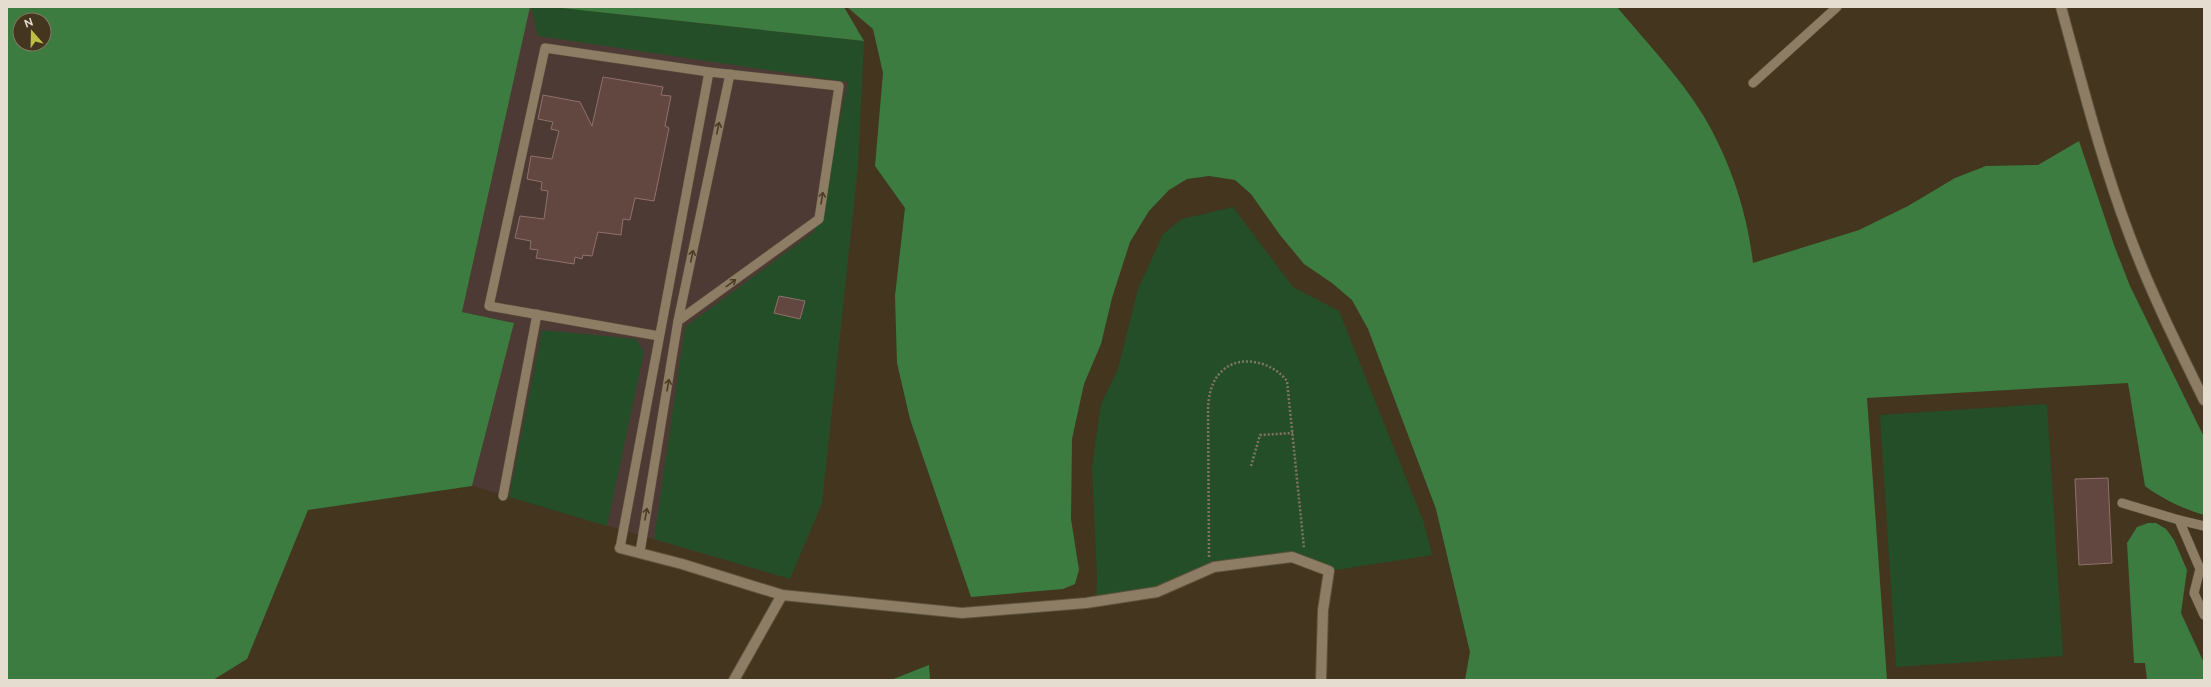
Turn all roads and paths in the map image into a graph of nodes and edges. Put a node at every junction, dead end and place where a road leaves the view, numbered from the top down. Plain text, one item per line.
1 (1837, 7) edge
2 (2061, 7) edge
3 (709, 72) junction
4 (730, 74) junction
5 (1753, 83) dead end
6 (537, 314) junction
7 (678, 321) junction
8 (659, 336) junction
9 (2204, 400) edge
10 (1293, 433) junction
11 (1251, 466) dead end
12 (503, 496) dead end
13 (2122, 503) dead end
14 (2179, 520) junction
15 (2204, 526) edge
16 (620, 548) joint
17 (640, 552) junction
18 (1306, 563) junction
19 (1209, 568) junction
20 (2202, 568) edge
21 (782, 596) junction
22 (2204, 615) edge
23 (734, 680) edge
24 (1321, 680) edge

1 - 5 lane
2 - 9 street
3 - 4 lane
3 - 6 lane
3 - 8 lane
7 -> 4 lane
7 -> 4 lane
6 - 8 lane
6 - 12 lane
17 -> 7 lane
8 - 16 lane
10 - 11 path
10 - 18 path
10 - 19 path
13 - 14 lane
14 - 15 lane
14 - 20 lane
16 - 17 street
17 - 21 street
18 - 19 street
18 - 24 street
19 - 21 street
20 - 22 lane
21 - 23 street

